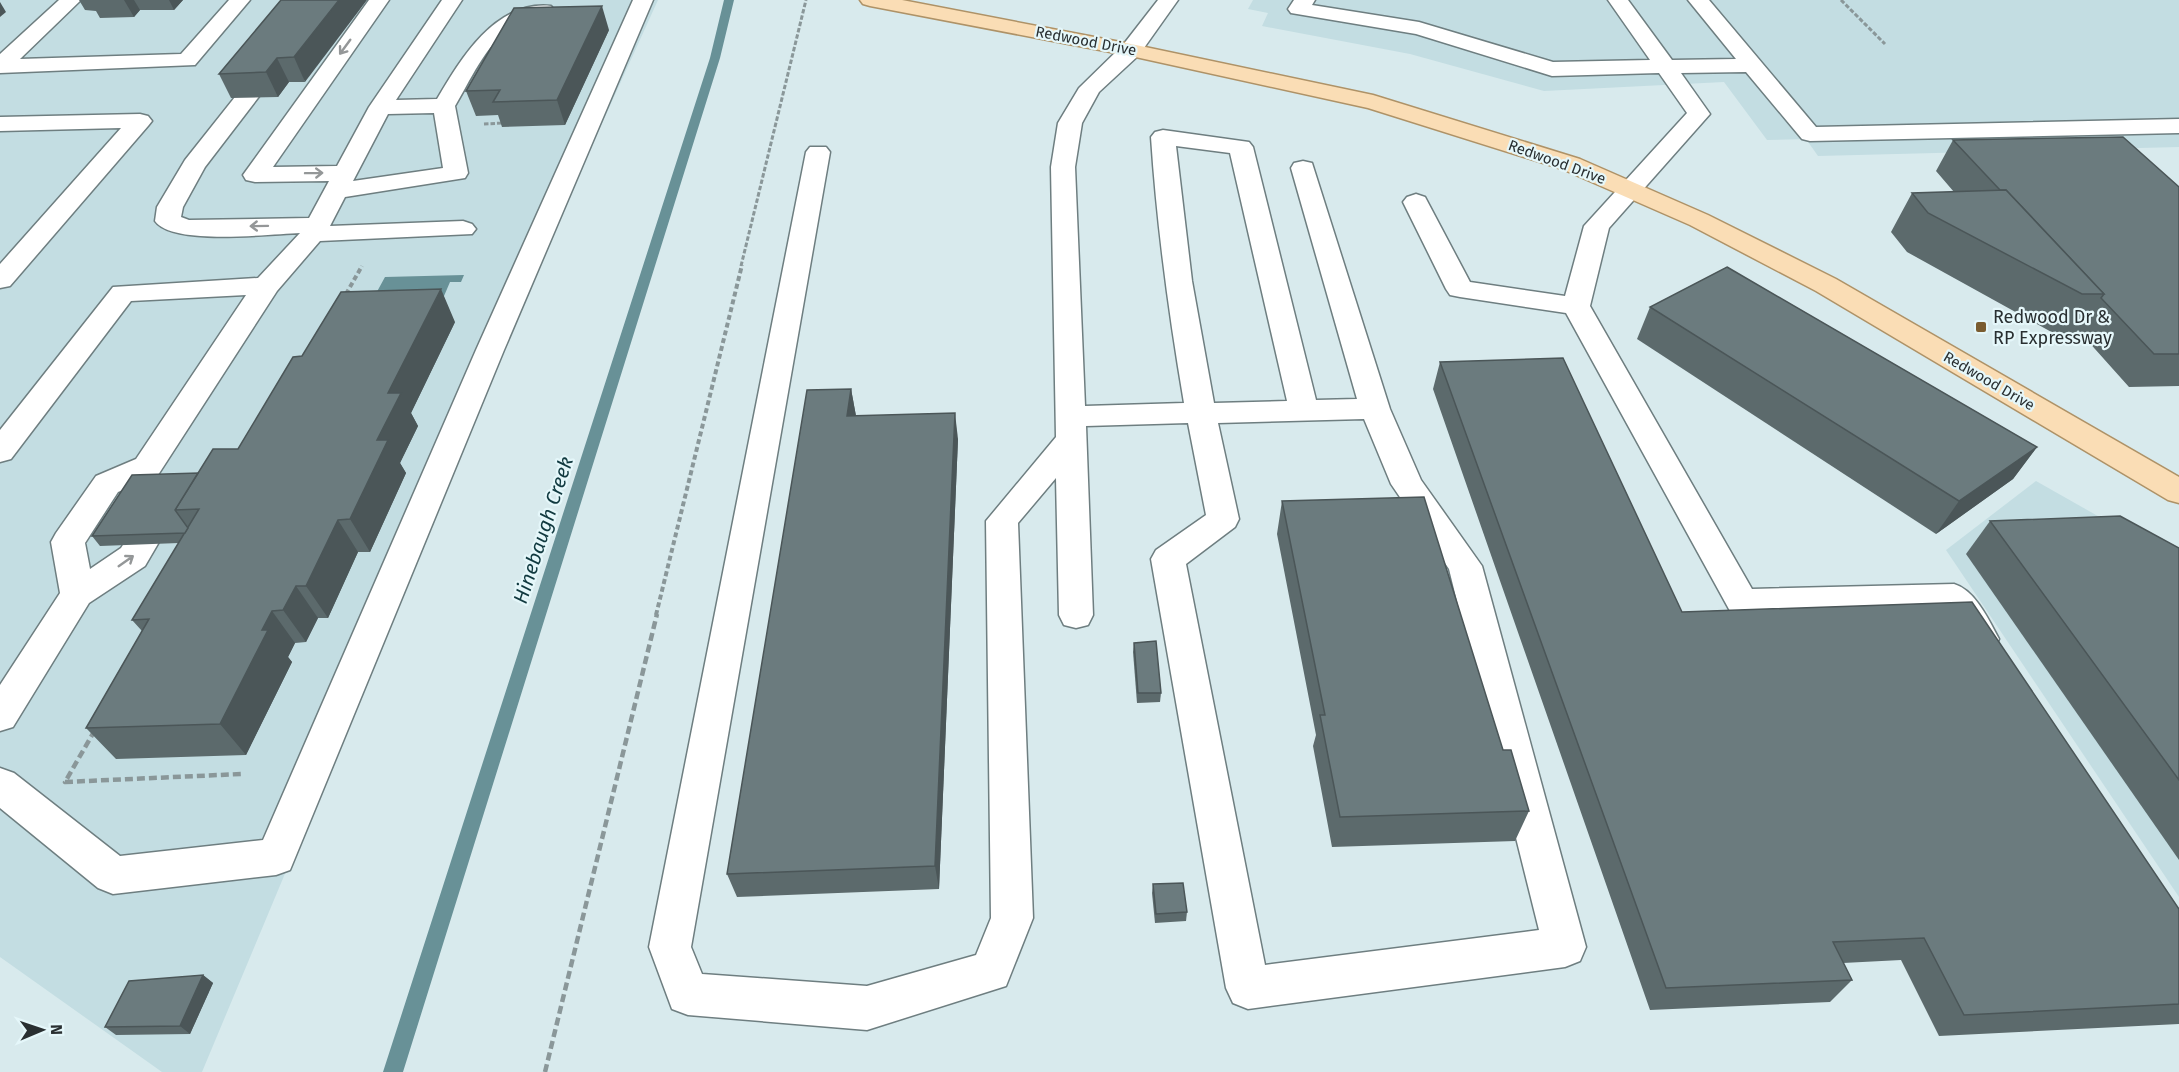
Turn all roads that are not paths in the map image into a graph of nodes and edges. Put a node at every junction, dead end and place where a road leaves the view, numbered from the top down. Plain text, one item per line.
1 (71, 0) edge
2 (240, 0) edge
3 (323, 0) edge
4 (379, 0) edge
5 (452, 0) edge
6 (643, 0) edge
7 (870, 0) edge
8 (1168, 0) edge
9 (1305, 0) edge
10 (1618, 0) edge
11 (1698, 0) edge
12 (568, 12) edge
13 (1131, 50) junction
14 (1752, 65) junction
15 (0, 66) edge
16 (1666, 67) junction
17 (444, 106) junction
18 (380, 107) junction
19 (281, 108) junction
20 (230, 118) junction
21 (0, 124) edge
22 (2179, 126) edge
23 (818, 152) dead end
24 (1303, 168) dead end
25 (340, 182) junction
26 (1630, 190) junction
27 (1416, 202) dead end
28 (463, 229) dead end
29 (315, 230) junction
30 (0, 280) edge
31 (266, 286) junction
32 (1576, 306) junction
33 (1375, 409) junction
34 (1304, 411) junction
35 (1200, 413) junction
36 (1071, 427) junction
37 (0, 451) edge
38 (147, 467) junction
39 (2179, 492) edge
40 (77, 594) junction
41 (1076, 615) dead end
42 (1999, 667) edge
43 (0, 716) edge
44 (0, 785) edge

1 - 15 street
2 - 15 street
3 - 20 street
4 -> 19 street
5 - 18 street
6 - 44 street
7 - 13 main road, Redwood Drive
8 - 13 street
9 - 16 street
10 - 16 street
11 - 14 street
12 - 17 street
13 - 26 main road, Redwood Drive
13 - 36 street
14 - 16 street
14 - 22 street
16 - 26 street
17 - 18 street
17 - 25 street
18 - 25 street
19 - 20 street
19 -> 25 street
29 -> 20 street
21 - 30 street
23 - 36 street
24 - 33 street
25 - 29 street
26 - 32 street
26 - 39 main road, Redwood Drive
27 - 32 street
28 - 29 street
29 - 31 street
31 - 37 street
31 - 38 street
32 - 42 street
33 - 34 street
33 - 35 street
34 - 35 street
34 - 35 street
35 - 36 street
36 - 41 street
38 - 40 street
40 -> 38 street
40 - 43 street

